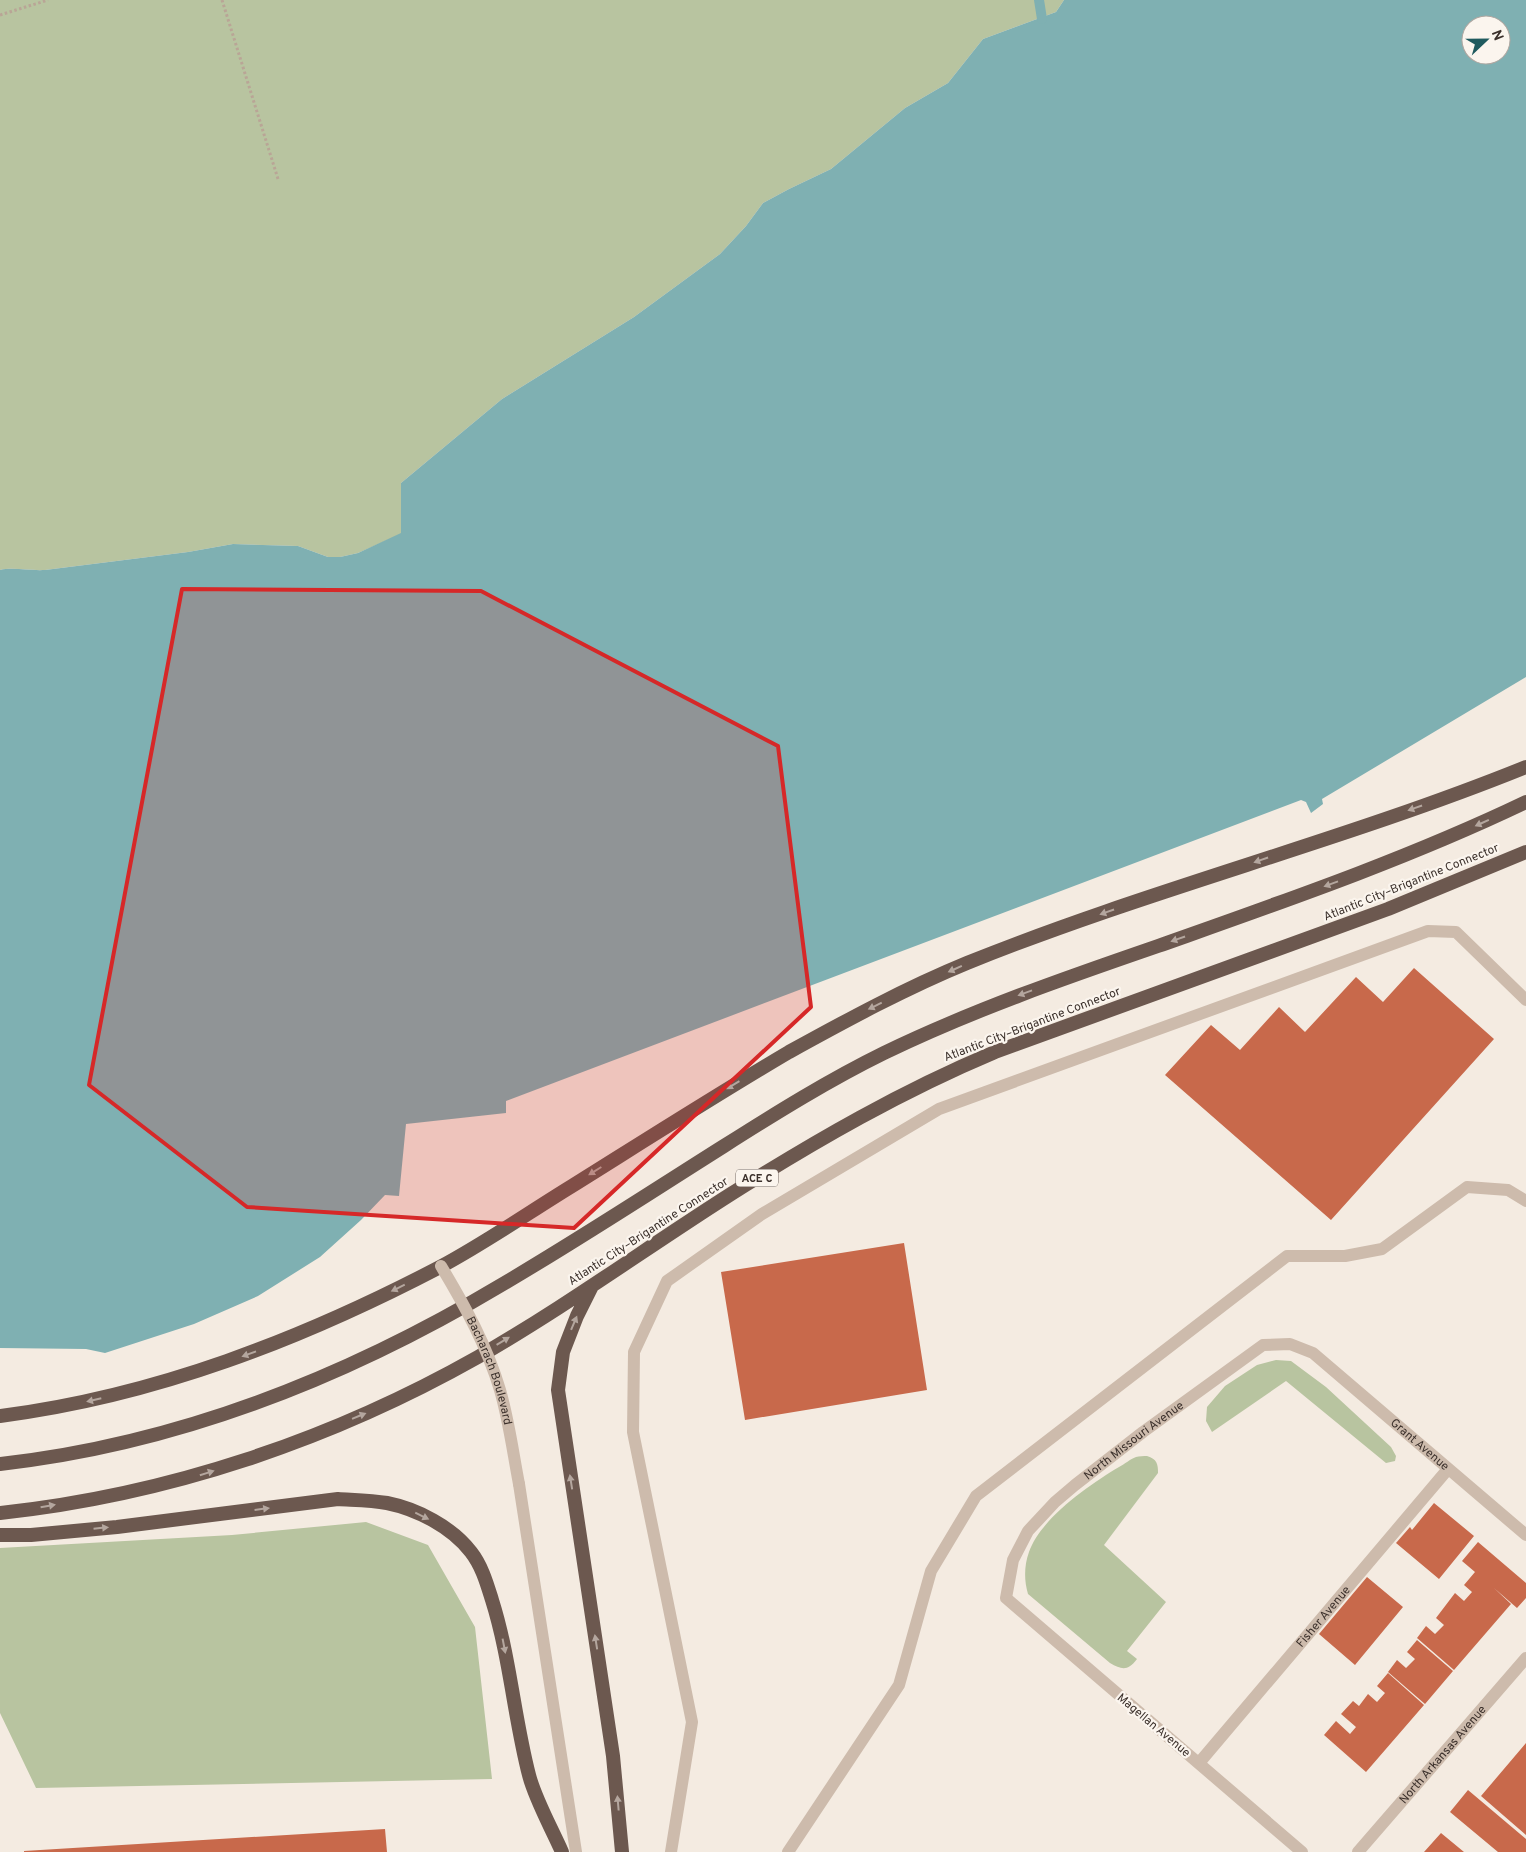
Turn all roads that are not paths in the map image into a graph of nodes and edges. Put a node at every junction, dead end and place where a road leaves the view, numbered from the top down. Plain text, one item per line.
1 (1526, 767) edge
2 (1526, 802) edge
3 (1526, 852) edge
4 (1526, 1000) edge
5 (1526, 1201) edge
6 (442, 1266) junction
7 (592, 1286) junction
8 (1313, 1354) joint
9 (0, 1416) edge
10 (0, 1464) edge
11 (1448, 1469) junction
12 (0, 1514) edge
13 (0, 1535) edge
14 (1526, 1535) edge
15 (1006, 1598) joint
16 (1526, 1658) edge
17 (1200, 1763) junction
18 (562, 1852) edge
19 (576, 1852) edge
20 (622, 1852) edge
21 (671, 1852) edge
22 (788, 1852) edge
23 (1302, 1852) edge
24 (1358, 1852) edge

1 -> 6 highway
2 -> 10 highway
3 - 7 highway, Atlantic City–Brigantine Connector / ACE C
4 - 21 street
5 - 22 street
6 -> 9 highway
6 - 19 street, Bacharach Boulevard, bridge
12 -> 7 highway, Atlantic City–Brigantine Connector / ACE C
20 -> 7 highway
8 - 11 street, Grant Avenue
8 - 15 street, North Missouri Avenue
11 - 14 street, Grant Avenue
11 - 17 street, Fisher Avenue
13 -> 18 highway
15 - 17 street, Magellan Avenue
16 - 24 street, North Arkansas Avenue
17 - 23 street, Magellan Avenue

